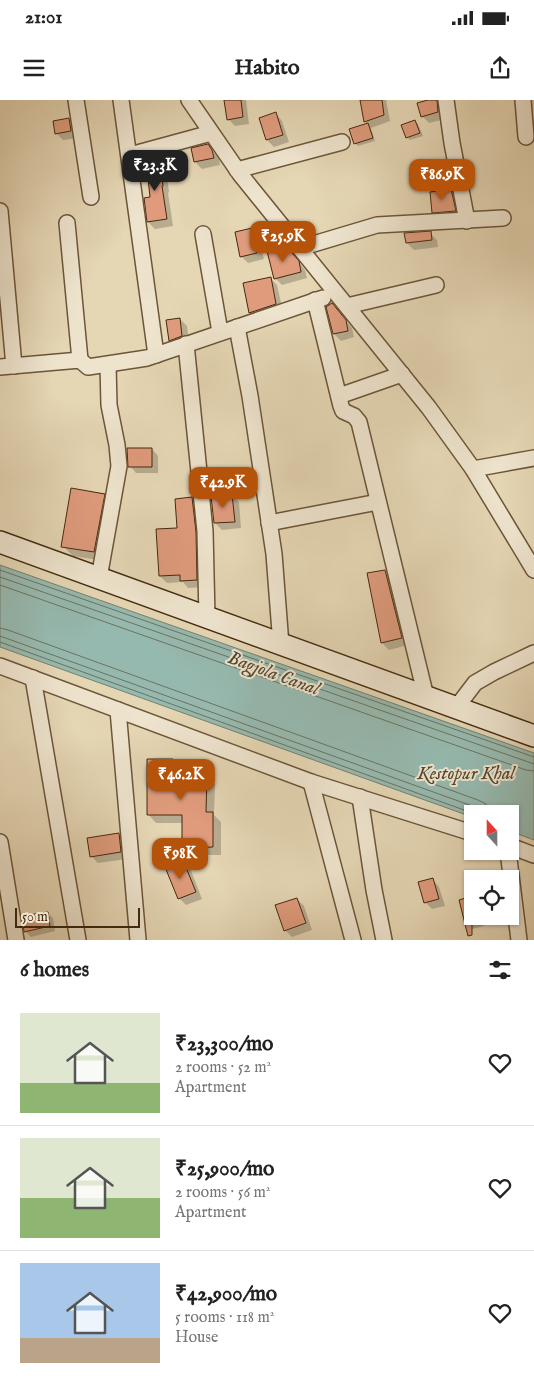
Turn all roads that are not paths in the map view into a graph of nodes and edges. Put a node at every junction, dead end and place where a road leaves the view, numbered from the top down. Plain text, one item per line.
1 (76, 100) edge
2 (122, 100) edge
3 (189, 100) edge
4 (446, 100) edge
5 (523, 100) edge
6 (211, 132) junction
7 (526, 136) dead end
8 (342, 142) dead end
9 (130, 156) junction
10 (236, 170) junction
11 (91, 197) dead end
12 (0, 211) edge
13 (503, 218) dead end
14 (467, 221) junction
15 (67, 222) dead end
16 (203, 234) dead end
17 (300, 248) junction
18 (436, 285) dead end
19 (336, 293) junction
20 (315, 300) junction
21 (347, 306) junction
22 (237, 327) junction
23 (220, 332) junction
24 (186, 344) junction
25 (156, 355) junction
26 (80, 360) junction
27 (108, 365) junction
28 (7, 366) edge
29 (402, 374) junction
30 (338, 396) junction
31 (534, 458) edge
32 (473, 469) junction
33 (378, 502) junction
34 (269, 523) junction
35 (0, 542) edge
36 (534, 570) edge
37 (99, 578) junction
38 (206, 618) junction
39 (281, 645) junction
40 (534, 653) edge
41 (0, 666) edge
42 (33, 678) junction
43 (426, 697) junction
44 (456, 708) junction
45 (118, 710) junction
46 (534, 736) edge
47 (312, 782) junction
48 (360, 797) junction
49 (464, 830) edge
50 (0, 842) edge
51 (519, 849) edge
52 (534, 855) edge
53 (509, 860) edge
54 (5, 910) edge
55 (16, 940) edge
56 (78, 940) edge
57 (138, 940) edge
58 (353, 940) edge
59 (384, 940) edge
60 (519, 940) edge

1 - 11 street
2 - 9 street
3 - 6 street
4 - 14 street
5 - 7 street
6 - 9 street
6 - 10 street
8 - 10 street
9 - 25 street
10 - 17 street
12 - 28 street
13 - 14 street
14 - 17 street
15 - 26 street
16 - 23 street
17 - 19 street
18 - 21 street
19 - 20 street
19 - 21 street
20 - 22 street
20 - 30 street
21 - 29 street
22 - 23 street
22 - 34 street
23 - 24 street
24 - 25 street
24 - 38 street
25 - 27 street
26 - 27 street
26 - 28 street
27 - 37 street
29 - 30 street
29 - 32 street
30 - 33 street
31 - 32 street
32 - 36 street
33 - 34 street
33 - 43 street
34 - 39 street
35 - 37 street
37 - 38 street
38 - 39 street
39 - 43 street
40 - 44 street
41 - 42 street
42 - 45 street
42 - 56 street
43 - 44 street
44 - 46 street
45 - 47 street
45 - 57 street
47 - 48 street
47 - 58 street
48 - 49 street
48 - 59 street
50 - 54 street
51 - 52 street
53 - 60 street
54 - 55 street

